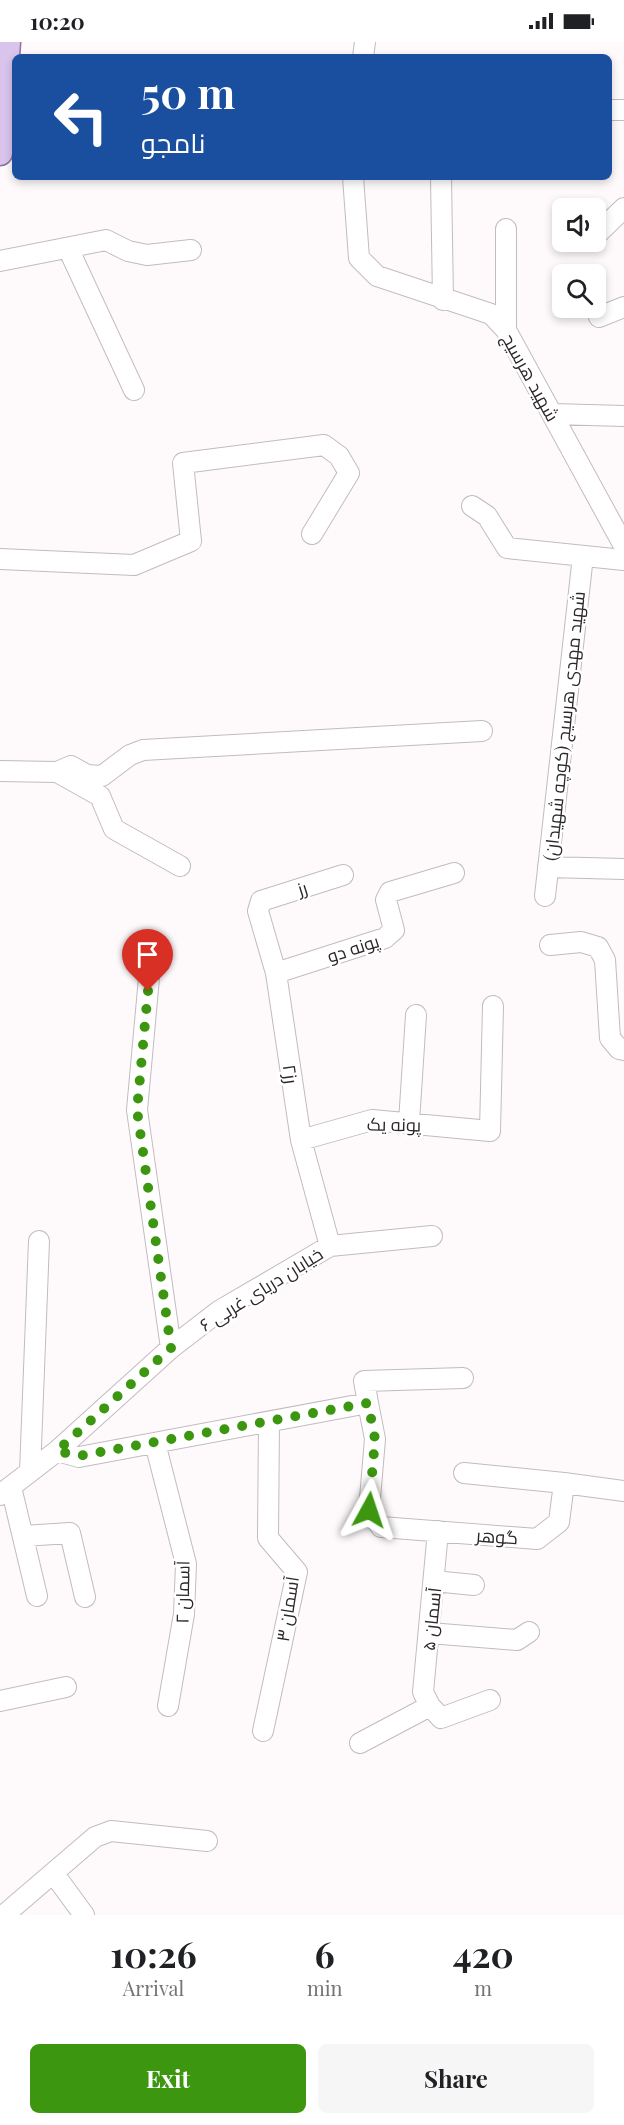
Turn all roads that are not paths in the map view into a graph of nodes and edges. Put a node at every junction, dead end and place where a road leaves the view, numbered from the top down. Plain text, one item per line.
1 (8, 42) edge
2 (0, 153) edge
3 (353, 180) edge
4 (441, 180) edge
5 (624, 208) edge
6 (606, 225) edge
7 (506, 229) dead end
8 (68, 248) junction
9 (191, 250) dead end
10 (0, 261) edge
11 (443, 300) junction
12 (624, 307) edge
13 (606, 314) edge
14 (506, 330) junction
15 (134, 390) dead end
16 (553, 414) junction
17 (624, 416) edge
18 (472, 506) dead end
19 (312, 534) dead end
20 (624, 546) edge
21 (583, 556) junction
22 (0, 559) edge
23 (624, 560) edge
24 (482, 732) dead end
25 (0, 771) edge
26 (57, 772) junction
27 (180, 866) dead end
28 (548, 867) junction
29 (624, 869) edge
30 (454, 873) dead end
31 (343, 875) dead end
32 (545, 896) dead end
33 (261, 902) joint
34 (550, 945) dead end
35 (150, 967) dead end
36 (276, 973) junction
37 (493, 1006) dead end
38 (416, 1015) dead end
39 (624, 1050) edge
40 (409, 1122) junction
41 (301, 1140) junction
42 (432, 1236) dead end
43 (39, 1241) dead end
44 (330, 1246) junction
45 (171, 1348) junction
46 (463, 1378) dead end
47 (368, 1403) junction
48 (269, 1422) junction
49 (155, 1443) junction
50 (57, 1451) junction
51 (30, 1472) junction
52 (464, 1473) dead end
53 (564, 1483) junction
54 (6, 1491) edge
55 (624, 1491) edge
56 (438, 1531) junction
57 (23, 1536) junction
58 (434, 1581) junction
59 (474, 1585) dead end
60 (37, 1596) dead end
61 (85, 1597) dead end
62 (529, 1632) dead end
63 (429, 1633) junction
64 (66, 1687) dead end
65 (489, 1700) dead end
66 (0, 1701) edge
67 (168, 1706) dead end
68 (430, 1706) junction
69 (263, 1731) dead end
70 (360, 1743) dead end
71 (207, 1840) dead end
72 (54, 1874) junction
73 (4, 1915) edge
74 (84, 1915) edge

1 - 2 main road
3 - 11 street, شهید هرسیج
4 - 11 street
5 - 6 street
7 - 14 street
8 - 9 street
8 - 10 street
8 - 15 street
11 - 14 street, شهید هرسیج
12 - 13 street
14 - 16 street, شهید هرسیج
16 - 17 street
16 - 20 street, شهید هرسیج
18 - 21 street
19 - 22 street
21 - 23 street
21 - 28 street, شهید مهدی هرسیج (کوچه شهیدان)
24 - 26 street
25 - 26 street
26 - 27 street
28 - 29 street
28 - 32 street, شهید مهدی هرسیج (کوچه شهیدان)
30 - 36 street, پونه دو
31 - 33 street, رز
33 - 36 street, رز۲
34 - 39 street
35 - 45 street
36 - 41 street, رز۲
37 - 40 street, پونه یک
38 - 40 street
40 - 41 street, پونه یک
41 - 44 street, رز۲
42 - 44 street
43 - 51 street
44 - 45 street, خیابان دریای غربی ۶
45 - 50 street, خیابان دریای غربی ۶
46 - 47 street
47 - 48 street
47 - 56 street, گوهر
48 - 49 street
48 - 69 street, آسمان ۳
49 - 50 street
49 - 67 street, آسمان ۲
50 - 51 street, خیابان دریای غربی ۶
51 - 54 street, خیابان دریای غربی ۶
52 - 53 street
53 - 55 street
53 - 56 street, گوهر
54 - 57 street
56 - 58 street, آسمان ۵
57 - 60 street
57 - 61 street
58 - 59 street
58 - 63 street, آسمان ۵
62 - 63 street
63 - 68 street, آسمان ۵
64 - 66 street
65 - 68 street
68 - 70 street
71 - 72 street
72 - 73 street
72 - 74 street

